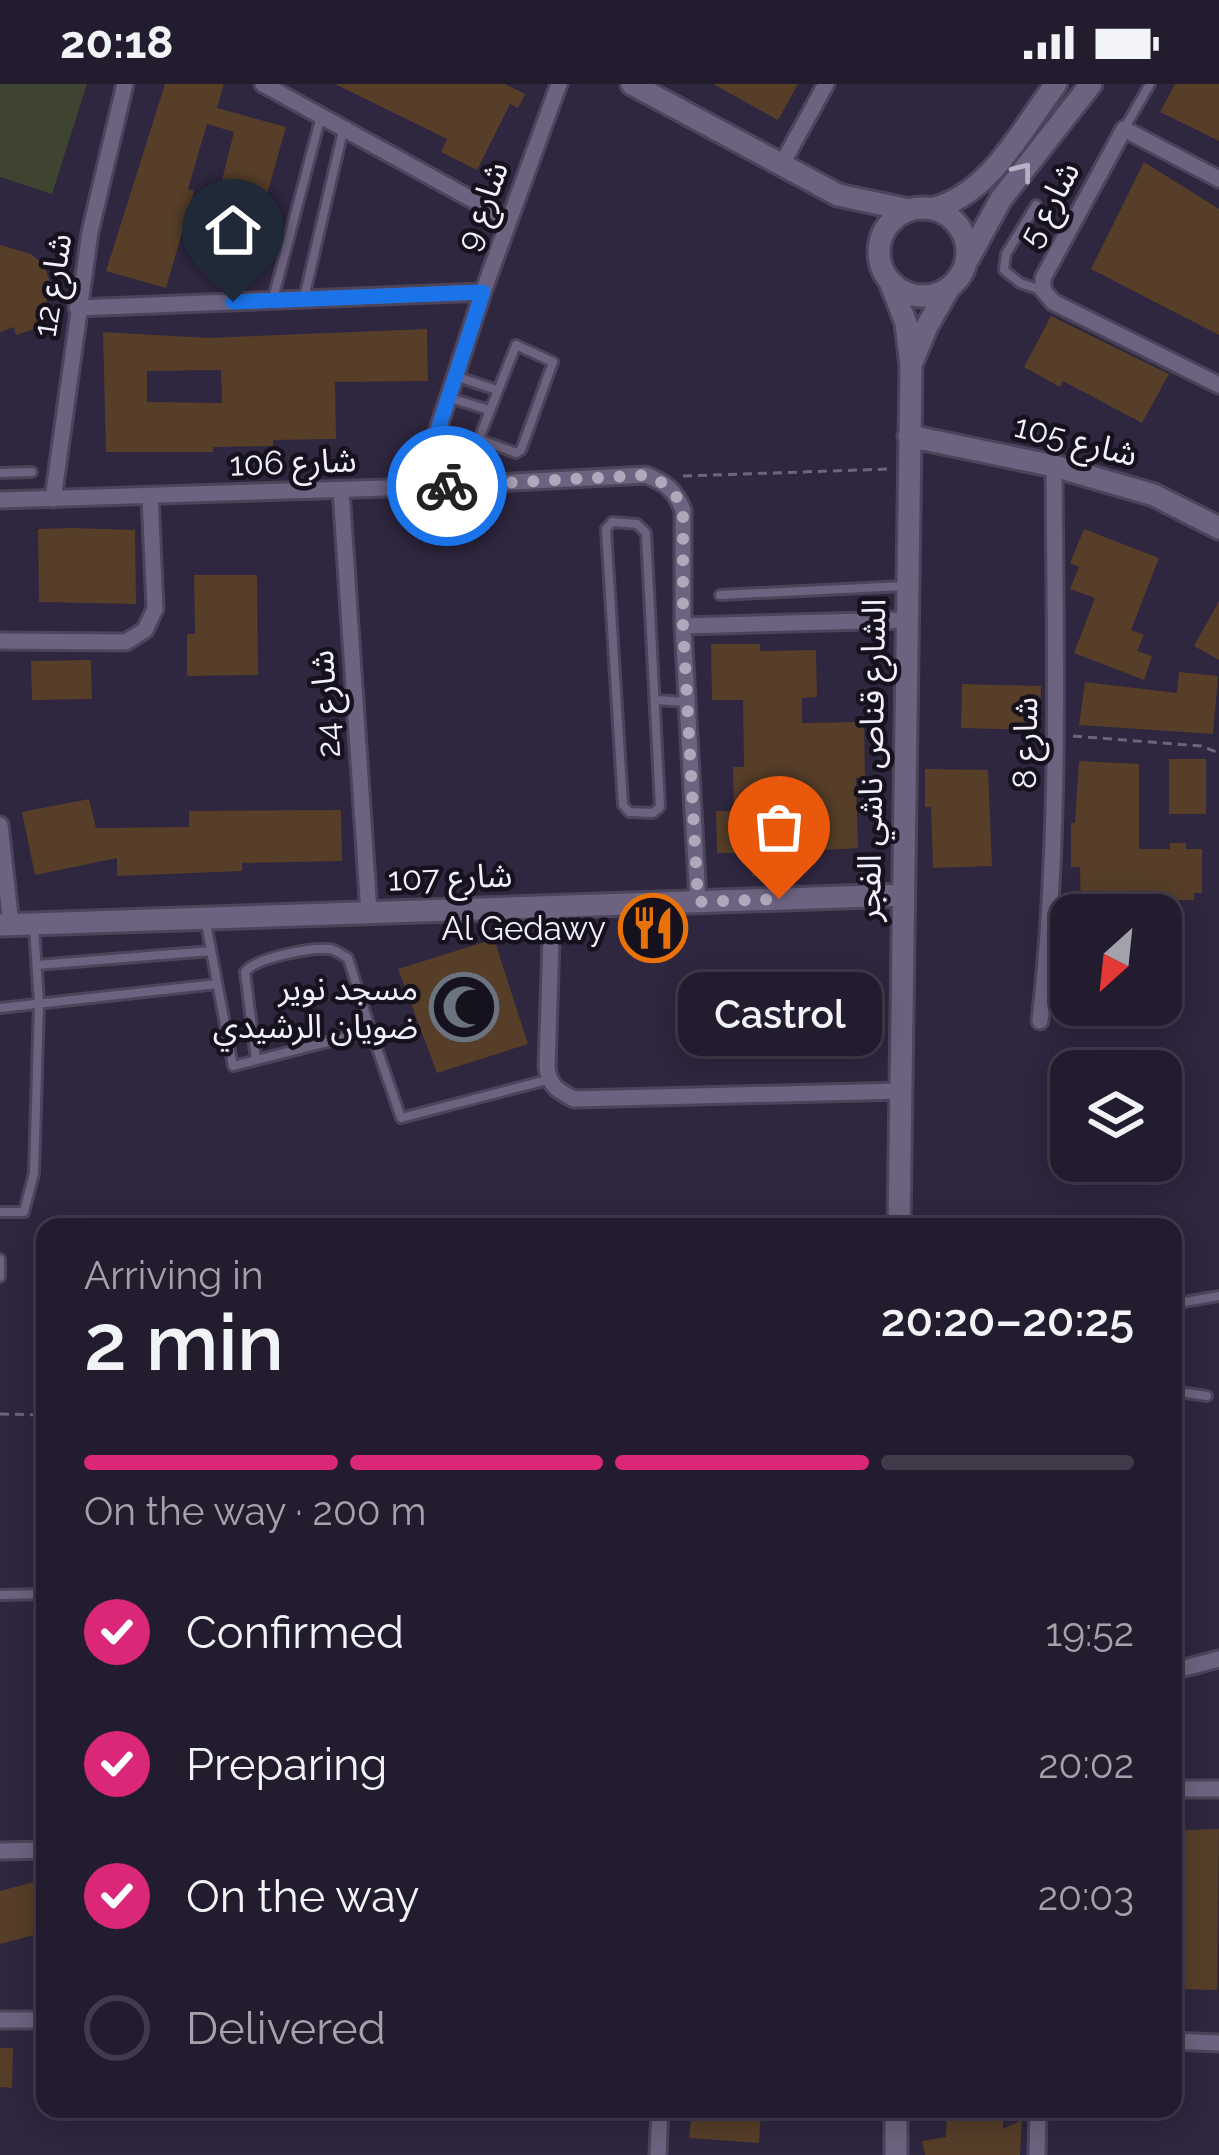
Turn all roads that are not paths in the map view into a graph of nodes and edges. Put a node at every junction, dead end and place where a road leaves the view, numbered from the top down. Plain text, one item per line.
1 (125, 84) edge
2 (263, 84) edge
3 (559, 84) edge
4 (632, 84) edge
5 (826, 84) edge
6 (1056, 84) edge
7 (1090, 84) edge
8 (1150, 84) edge
9 (321, 116) junction
10 (344, 128) junction
11 (1124, 129) junction
12 (782, 164) junction
13 (1219, 179) edge
14 (838, 195) junction
15 (1036, 205) dead end
16 (920, 210) junction
17 (509, 220) junction
18 (879, 251) junction
19 (965, 266) junction
20 (890, 282) junction
21 (949, 288) junction
22 (1043, 290) junction
23 (483, 292) junction
24 (304, 299) junction
25 (272, 301) junction
26 (77, 308) junction
27 (911, 366) junction
28 (455, 376) junction
29 (1219, 385) edge
30 (497, 390) junction
31 (448, 397) junction
32 (489, 410) junction
33 (909, 436) junction
34 (1054, 466) junction
35 (32, 472) dead end
36 (0, 473) edge
37 (419, 488) junction
38 (341, 490) junction
39 (150, 496) junction
40 (53, 499) junction
41 (0, 500) edge
42 (1219, 528) edge
43 (906, 586) junction
44 (720, 596) dead end
45 (905, 620) junction
46 (683, 626) junction
47 (0, 641) edge
48 (657, 700) junction
49 (687, 702) junction
50 (0, 825) edge
51 (902, 895) junction
52 (698, 902) junction
53 (552, 907) junction
54 (369, 913) junction
55 (205, 918) junction
56 (15, 924) edge
57 (211, 951) junction
58 (37, 965) junction
59 (218, 984) junction
60 (39, 1003) junction
61 (0, 1008) edge
62 (1040, 1021) dead end
63 (371, 1031) junction
64 (256, 1060) junction
65 (548, 1079) junction
66 (901, 1091) junction
67 (0, 1213) edge
68 (899, 1218) edge
69 (0, 1259) edge
70 (0, 1277) edge
71 (1219, 1296) edge
72 (1182, 1302) edge
73 (1182, 1392) edge
74 (1207, 1396) dead end
75 (36, 1594) edge
76 (0, 1595) edge
77 (1219, 1659) edge
78 (1182, 1669) edge
79 (1182, 1789) edge
80 (1219, 1789) edge
81 (36, 1850) edge
82 (0, 1851) edge
83 (0, 2020) edge
84 (36, 2020) edge
85 (1182, 2041) edge
86 (1219, 2043) edge
87 (660, 2118) edge
88 (896, 2118) edge
89 (1038, 2118) edge
90 (658, 2155) edge
91 (896, 2155) edge
92 (1037, 2155) edge

1 - 26 street, شارع 12
2 - 9 street
3 - 17 street, شارع 9
4 - 12 street
5 - 12 street
6 - 16 street
19 -> 7 street
8 - 11 lane
9 - 10 street
9 - 25 lane
10 - 17 street
10 - 24 lane
11 - 13 street
11 - 22 street, شارع 5
12 - 14 street
14 - 16 street
14 - 18 street
15 - 22 lane
16 - 18 street
16 - 19 street
17 - 23 street, شارع 9
18 - 20 street
19 - 21 street
20 - 21 street
20 - 27 street, الشارع قناص ناشي الفجر
21 - 27 street, الشارع قناص ناشي الفجر
22 - 29 street, شارع 5
23 - 24 street
23 - 28 street, شارع 9
24 - 25 street
25 - 26 street
26 - 40 street, شارع 12
27 - 33 street, الشارع قناص ناشي الفجر
28 - 30 lane
28 - 31 street, شارع 9
30 - 32 lane
30 - 32 lane
31 - 32 lane
31 - 37 street, شارع 9
33 - 34 street, شارع 105
33 - 43 street, الشارع قناص ناشي الفجر
34 - 42 street, شارع 105
34 - 62 street, شارع 8
35 - 36 lane
37 - 38 street, شارع 106
37 - 46 street, شارع 106
38 - 39 street, شارع 106
38 - 54 street, شارع 24
39 - 40 street, شارع 106
39 - 47 street
40 - 41 street, شارع 106
43 - 44 lane
43 - 45 street, الشارع قناص ناشي الفجر
45 - 46 street
45 - 51 street, الشارع قناص ناشي الفجر
46 - 49 street
48 - 48 lane
48 - 49 lane
49 - 52 street
50 - 56 street
51 - 52 street, شارع 107
51 - 66 street, الشارع قناص ناشي الفجر
52 - 53 street, شارع 107
53 - 54 street, شارع 107
53 - 65 street
54 - 55 street, شارع 107
55 - 56 street, شارع 107
55 - 57 lane
56 - 58 lane
57 - 58 lane
57 - 59 lane
58 - 60 lane
59 - 60 lane
59 - 64 lane
60 - 61 lane
60 - 67 lane
63 - 64 lane
63 - 64 lane
63 - 65 lane
65 - 66 street
66 - 68 street, الشارع قناص ناشي الفجر
69 - 70 lane
71 - 72 lane
73 - 74 lane
75 - 76 lane
77 - 78 street
79 - 80 street
81 - 82 street
83 - 84 street
85 - 86 street
87 - 90 street
88 - 91 street
89 - 92 street

